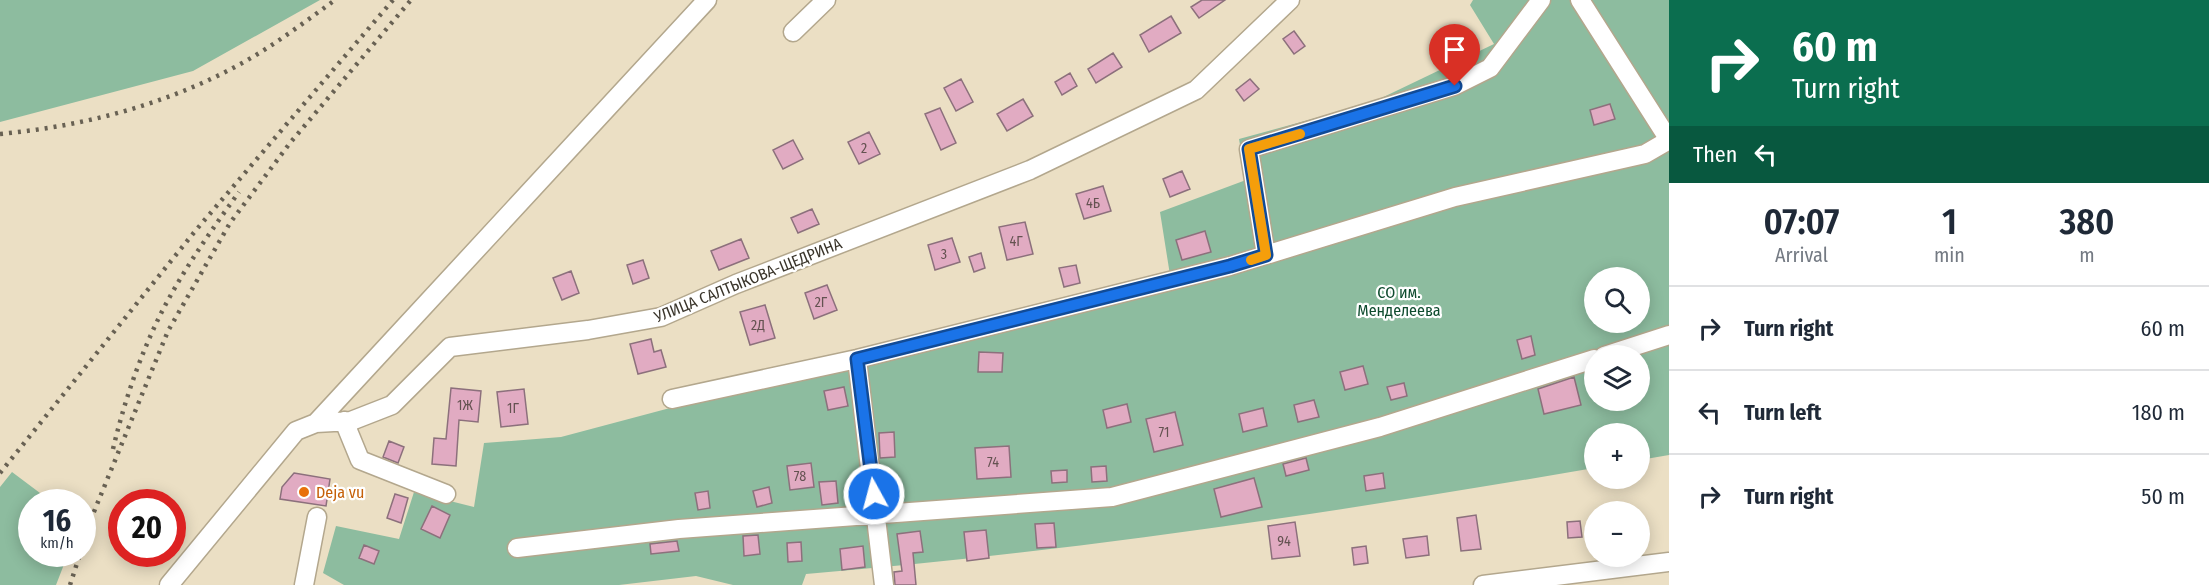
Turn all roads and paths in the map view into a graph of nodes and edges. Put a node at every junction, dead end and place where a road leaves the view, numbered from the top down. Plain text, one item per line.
1 (707, 0) edge
2 (826, 0) edge
3 (1290, 0) edge
4 (1541, 0) edge
5 (1580, 0) edge
6 (793, 32) dead end
7 (1669, 140) edge
8 (1266, 255) junction
9 (1669, 335) edge
10 (1638, 345) edge
11 (857, 359) junction
12 (1584, 362) edge
13 (672, 399) dead end
14 (344, 421) junction
15 (316, 423) junction
16 (446, 494) dead end
17 (877, 516) junction
18 (317, 517) dead end
19 (517, 548) dead end
20 (1669, 562) edge
21 (169, 585) edge
22 (304, 585) edge
23 (884, 585) edge
24 (1483, 585) edge

1 - 15 street
2 - 6 street
3 - 14 street, УЛИЦА САЛТЫКОВА-ЩЕДРИНА
4 - 8 street
5 - 7 street
7 - 8 street
8 - 11 street
9 - 10 street
11 - 13 street
11 - 17 street
12 - 17 street
14 - 15 street, УЛИЦА САЛТЫКОВА-ЩЕДРИНА
14 - 16 street
15 - 21 street, УЛИЦА САЛТЫКОВА-ЩЕДРИНА
17 - 19 street
17 - 23 street
18 - 22 street
20 - 24 street

